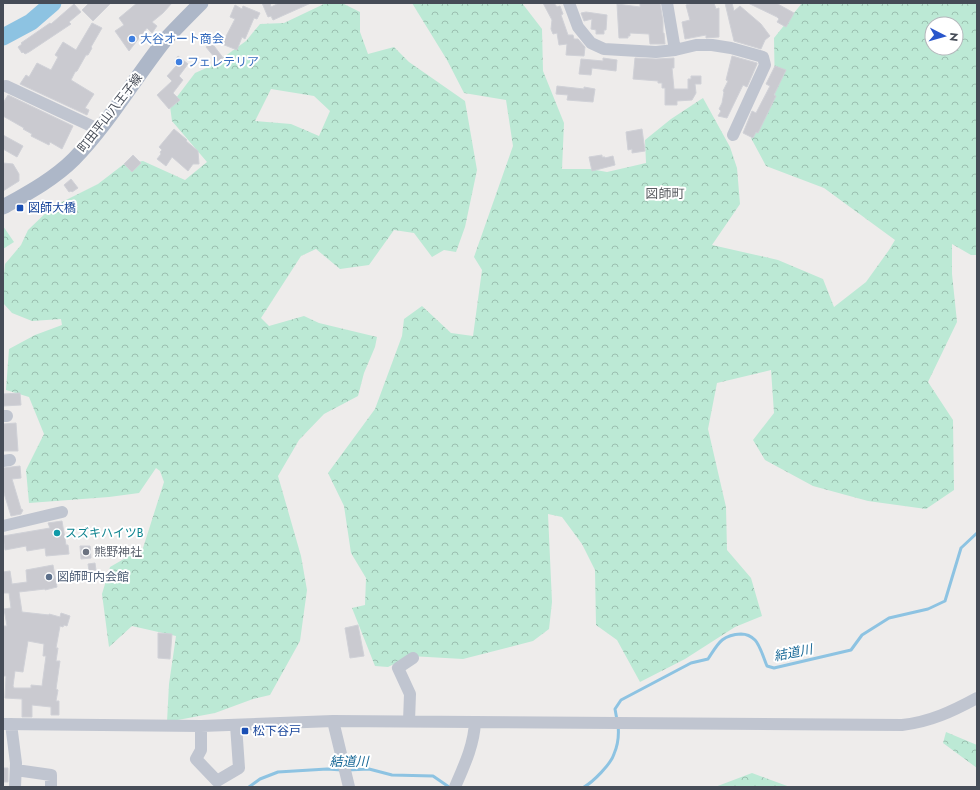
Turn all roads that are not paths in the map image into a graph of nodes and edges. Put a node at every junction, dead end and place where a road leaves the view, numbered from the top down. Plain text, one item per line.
1 (202, 3) edge
2 (569, 3) edge
3 (667, 3) edge
4 (675, 50) junction
5 (6, 86) dead end
6 (100, 130) junction
7 (734, 135) dead end
8 (3, 207) edge
9 (62, 512) dead end
10 (3, 526) edge
11 (413, 658) dead end
12 (977, 698) edge
13 (333, 721) junction
14 (409, 721) junction
15 (475, 722) junction
16 (7, 724) edge
17 (236, 725) junction
18 (201, 726) junction
19 (16, 770) junction
20 (455, 786) edge
21 (15, 787) edge
22 (51, 787) edge
23 (348, 787) edge

1 - 6 main road, 町田平山八王子線
2 - 4 street
3 - 4 street
4 - 7 street
5 - 6 street
6 - 8 main road, 町田平山八王子線
9 - 10 street
11 - 14 street
12 - 15 street
13 - 14 street
13 - 17 street
13 - 23 street
14 - 15 street
15 - 20 street
16 - 18 street
16 - 19 street
17 - 18 street
17 - 18 street
19 - 21 street
19 - 22 street

